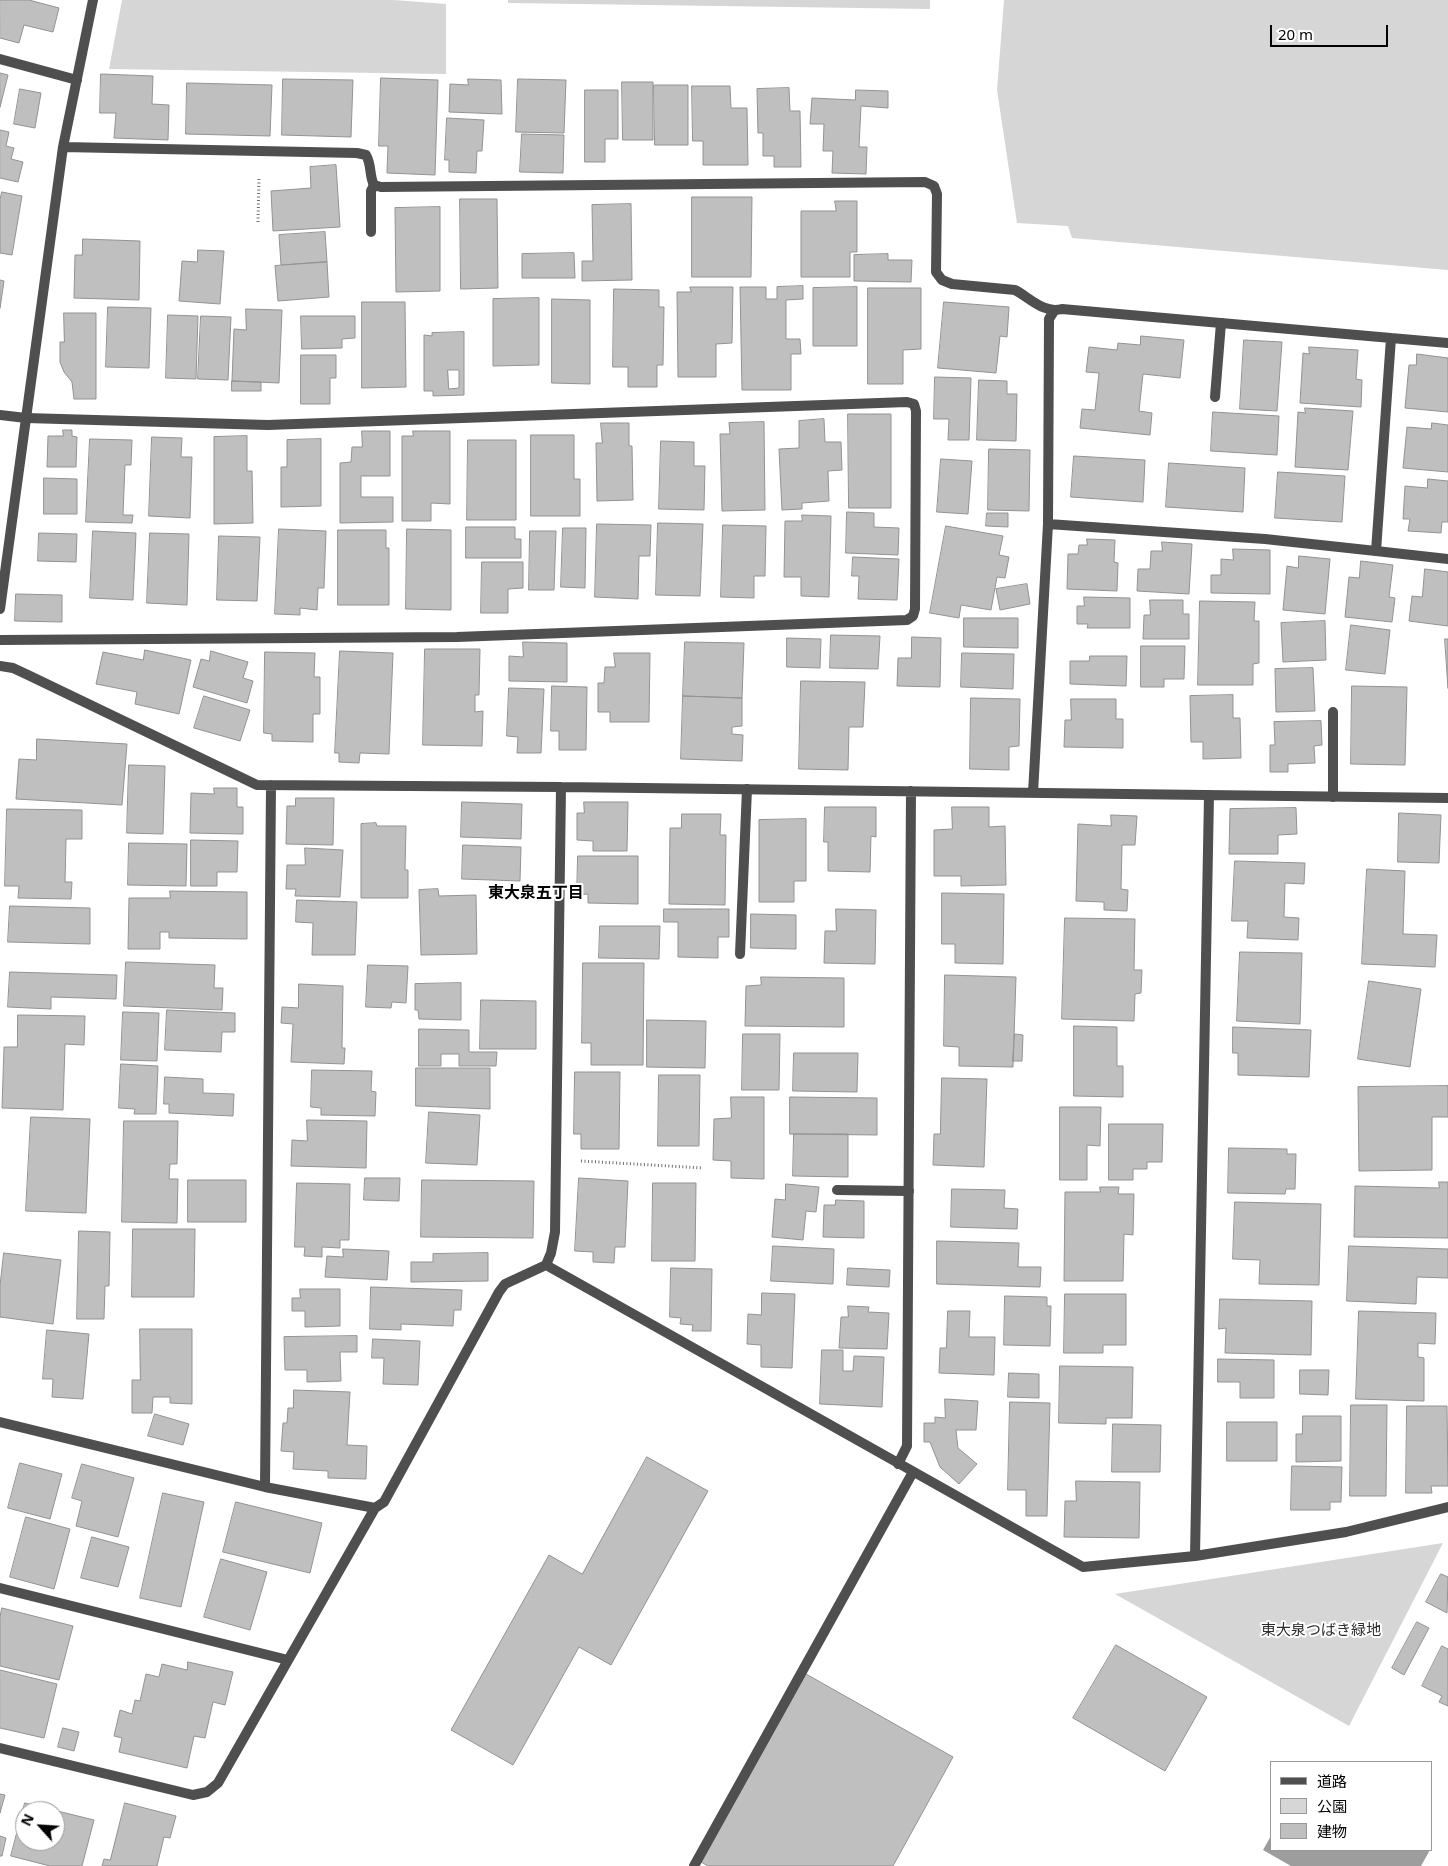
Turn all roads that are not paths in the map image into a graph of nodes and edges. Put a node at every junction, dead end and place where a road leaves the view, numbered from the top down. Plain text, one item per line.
1 (93, 0) edge
2 (0, 59) edge
3 (77, 80) junction
4 (63, 147) junction
5 (374, 186) junction
6 (372, 232) dead end
7 (1054, 312) junction
8 (1221, 323) junction
9 (1392, 338) junction
10 (1448, 343) edge
11 (1215, 396) dead end
12 (0, 415) edge
13 (26, 418) junction
14 (1048, 524) junction
15 (1376, 550) junction
16 (1448, 558) edge
17 (0, 609) edge
18 (0, 640) edge
19 (0, 666) edge
20 (1332, 712) dead end
21 (272, 785) junction
22 (561, 787) junction
23 (747, 789) junction
24 (911, 791) junction
25 (1033, 793) junction
26 (1209, 795) junction
27 (1333, 797) junction
28 (1448, 798) edge
29 (740, 954) dead end
30 (837, 1190) dead end
31 (909, 1191) junction
32 (546, 1265) junction
33 (0, 1422) edge
34 (898, 1464) junction
35 (913, 1472) junction
36 (265, 1487) junction
37 (1448, 1507) edge
38 (375, 1508) junction
39 (1195, 1556) junction
40 (0, 1588) edge
41 (288, 1660) junction
42 (0, 1748) edge
43 (694, 1866) edge

1 - 3 street
2 - 3 street
3 - 4 street
4 - 5 street
4 - 13 street
5 - 6 street
5 - 7 street
7 - 8 street
7 - 14 street
8 - 9 street
8 - 11 street
9 - 10 street
9 - 15 street
12 - 13 street
13 - 17 street
13 - 18 street
14 - 15 street
14 - 25 street
15 - 16 street
19 - 21 street
20 - 27 street
21 - 22 street
21 - 36 street
22 - 23 street
22 - 32 street
23 - 24 street
23 - 29 street
24 - 25 street
24 - 31 street
25 - 26 street
26 - 27 street
26 - 39 street
27 - 28 street
30 - 31 street
31 - 34 street
32 - 34 street
32 - 38 street
33 - 36 street
34 - 35 street
35 - 39 street
35 - 43 street
36 - 38 street
37 - 39 street
38 - 41 street
40 - 41 street
41 - 42 street

